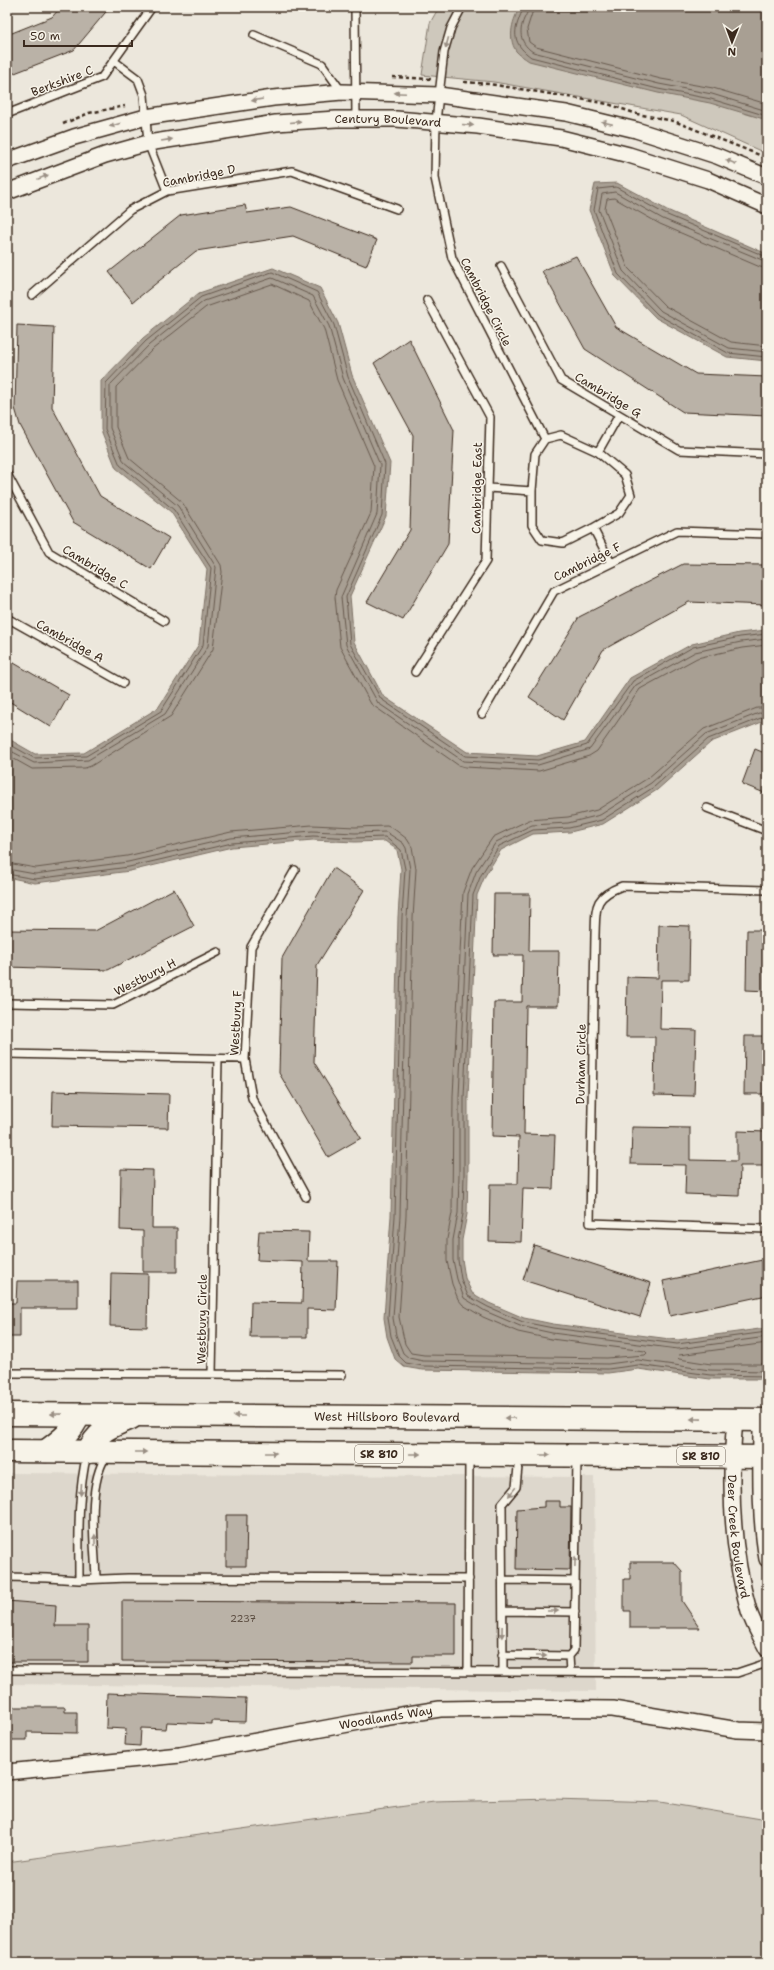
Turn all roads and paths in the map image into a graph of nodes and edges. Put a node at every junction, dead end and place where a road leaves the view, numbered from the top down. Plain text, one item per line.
1 (152, 7) edge
2 (355, 7) edge
3 (462, 7) edge
4 (254, 35) dead end
5 (114, 61) junction
6 (385, 78) dead end
7 (425, 78) dead end
8 (349, 92) junction
9 (439, 95) junction
10 (7, 114) edge
11 (146, 117) junction
12 (356, 119) junction
13 (436, 121) junction
14 (148, 143) junction
15 (7, 161) edge
16 (767, 177) edge
17 (167, 191) junction
18 (7, 192) edge
19 (767, 206) edge
20 (397, 209) dead end
21 (501, 266) dead end
22 (32, 295) dead end
23 (427, 300) dead end
24 (619, 415) junction
25 (545, 438) junction
26 (598, 452) junction
27 (767, 454) edge
28 (7, 474) edge
29 (10, 488) edge
30 (488, 488) junction
31 (532, 491) junction
32 (593, 528) junction
33 (767, 534) edge
34 (611, 563) junction
35 (7, 618) edge
36 (164, 621) dead end
37 (414, 672) dead end
38 (123, 683) dead end
39 (482, 714) dead end
40 (707, 808) dead end
41 (767, 831) edge
42 (295, 870) dead end
43 (767, 890) edge
44 (218, 952) dead end
45 (7, 1003) edge
46 (7, 1054) edge
47 (218, 1059) junction
48 (245, 1059) junction
49 (306, 1197) dead end
50 (767, 1229) edge
51 (7, 1373) edge
52 (212, 1374) junction
53 (342, 1375) dead end
54 (7, 1414) edge
55 (79, 1415) junction
56 (137, 1415) junction
57 (734, 1420) junction
58 (764, 1420) edge
59 (7, 1451) edge
60 (46, 1451) junction
61 (98, 1452) junction
62 (470, 1455) junction
63 (519, 1455) junction
64 (577, 1455) junction
65 (731, 1456) junction
66 (764, 1457) edge
67 (767, 1559) edge
68 (7, 1577) edge
69 (469, 1579) junction
70 (79, 1580) junction
71 (96, 1580) junction
72 (503, 1580) junction
73 (575, 1581) junction
74 (502, 1611) junction
75 (575, 1612) junction
76 (767, 1649) edge
77 (502, 1656) junction
78 (570, 1656) junction
79 (767, 1663) edge
80 (7, 1670) edge
81 (468, 1672) junction
82 (503, 1672) junction
83 (570, 1672) junction
84 (767, 1731) edge
85 (7, 1772) edge

1 - 5 lane
2 - 8 lane
3 -> 9 lane, Cambridge Circle
4 - 8 lane
5 - 10 lane, Berkshire C
5 - 11 lane
6 - 7 path
9 -> 8 street
8 -> 11 street
8 - 12 lane
9 - 13 lane, Cambridge Circle
16 -> 9 street
11 - 14 lane
11 -> 15 street
12 - 13 street, Century Boulevard
14 -> 12 street, Century Boulevard
13 -> 19 street, Century Boulevard
13 - 25 lane, Cambridge Circle
14 - 17 lane
18 -> 14 street, Century Boulevard
17 - 20 lane, Cambridge D
17 - 22 lane, Cambridge D
21 - 24 lane, Cambridge G
23 - 30 lane, Cambridge East
24 - 26 lane
24 - 27 lane, Cambridge G
25 - 26 lane
25 - 31 lane
26 - 32 lane
28 - 29 lane, Cambridge C
29 - 36 lane, Cambridge C
30 - 31 lane
30 - 37 lane, Cambridge East
31 - 32 lane
32 - 34 lane
33 - 34 lane, Cambridge F
34 - 39 lane, Cambridge F
35 - 38 lane, Cambridge A
40 - 41 lane
42 - 48 lane, Westbury F
43 - 50 lane, Durham Circle
44 - 45 lane, Westbury H
46 - 47 lane
47 - 48 lane
47 - 52 lane, Westbury Circle
48 - 49 lane, Westbury F
51 - 52 lane, Westbury Circle
52 - 53 lane
55 -> 54 main road, West Hillsboro Boulevard
55 - 56 main road, West Hillsboro Boulevard
55 - 60 main road
57 -> 56 main road, West Hillsboro Boulevard
56 - 61 main road
57 - 58 main road, West Hillsboro Boulevard
57 - 65 street, Deer Creek Boulevard
58 - 66 street, Deer Creek Boulevard
59 - 60 main road, SR 810
60 - 61 main road, SR 810
61 -> 62 main road, SR 810
61 -> 70 lane
71 -> 61 lane
62 - 63 main road, SR 810
62 - 69 lane
63 -> 64 main road, SR 810
63 -> 72 lane
64 - 65 main road, SR 810
73 -> 64 lane
65 - 66 main road, SR 810
65 - 76 street, Deer Creek Boulevard
66 - 67 street, Deer Creek Boulevard
68 - 70 lane
69 - 71 lane
69 - 81 lane
70 - 71 lane
72 - 73 lane
72 - 74 lane
73 - 75 lane
74 -> 75 lane
74 -> 77 lane
75 - 78 lane
77 -> 78 lane
77 - 82 lane
78 - 83 lane
79 - 83 lane
80 - 81 lane
81 - 82 lane
82 - 83 lane
84 - 85 street, Woodlands Way

